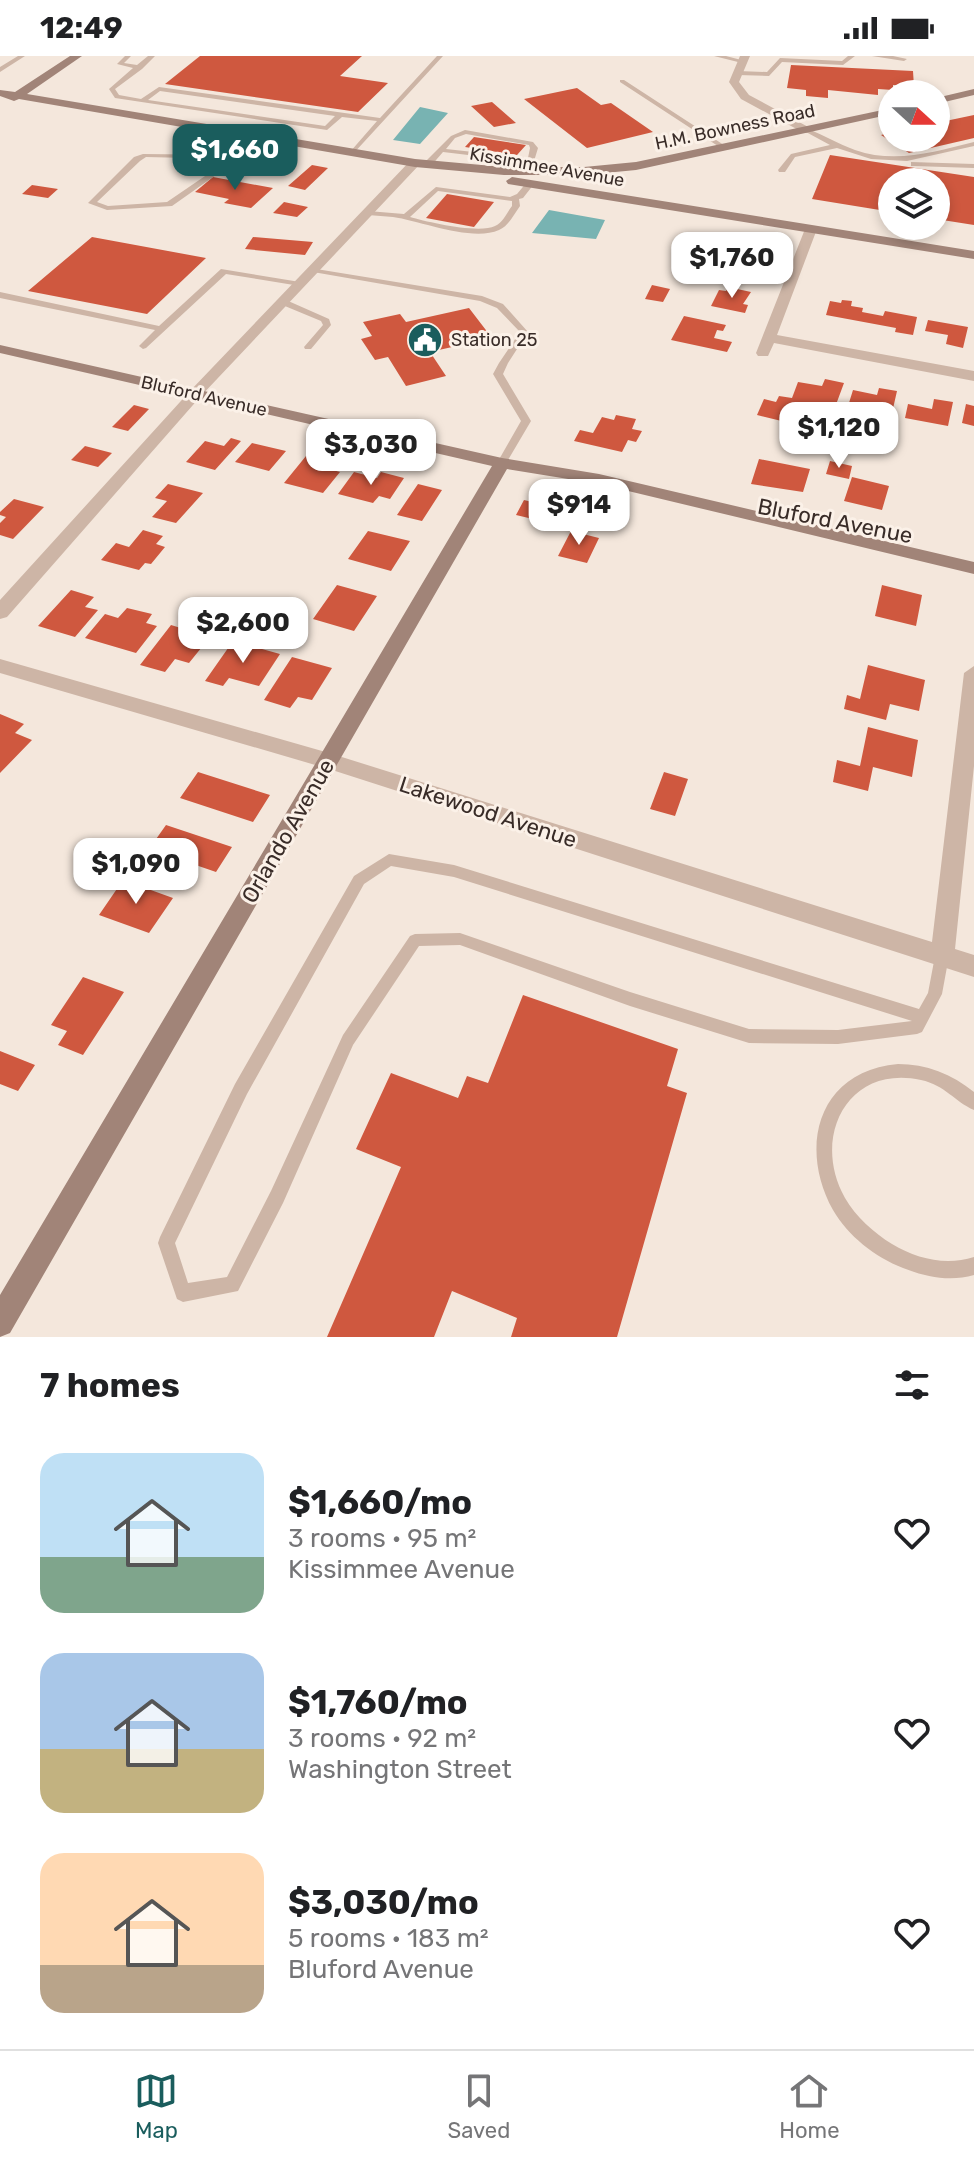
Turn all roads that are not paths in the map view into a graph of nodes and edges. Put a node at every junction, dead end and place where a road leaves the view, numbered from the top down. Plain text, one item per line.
1 (22, 56) edge
2 (77, 56) edge
3 (128, 56) edge
4 (152, 56) edge
5 (440, 56) edge
6 (717, 56) edge
7 (852, 56) edge
8 (875, 56) edge
9 (904, 59) dead end
10 (741, 63) edge
11 (140, 68) junction
12 (0, 70) edge
13 (622, 81) dead end
14 (0, 93) edge
15 (974, 93) edge
16 (17, 96) junction
17 (950, 98) edge
18 (142, 101) junction
19 (0, 107) edge
20 (878, 114) edge
21 (340, 115) junction
22 (382, 120) junction
23 (808, 131) junction
24 (265, 138) junction
25 (974, 144) edge
26 (836, 146) junction
27 (726, 149) junction
28 (440, 150) junction
29 (352, 153) junction
30 (238, 157) junction
31 (887, 161) junction
32 (421, 164) junction
33 (974, 166) edge
34 (782, 170) dead end
35 (584, 171) junction
36 (528, 172) junction
37 (557, 172) junction
38 (590, 194) junction
39 (515, 198) junction
40 (639, 201) junction
41 (368, 213) junction
42 (402, 217) junction
43 (811, 229) junction
44 (974, 255) edge
45 (313, 270) junction
46 (300, 284) junction
47 (0, 295) edge
48 (283, 302) junction
49 (161, 329) junction
50 (143, 346) dead end
51 (308, 347) dead end
52 (0, 349) edge
53 (974, 376) edge
54 (195, 394) junction
55 (502, 463) junction
56 (974, 569) edge
57 (0, 612) edge
58 (0, 666) edge
59 (974, 673) edge
60 (329, 761) junction
61 (942, 956) junction
62 (974, 966) edge
63 (922, 1017) junction
64 (970, 1095) edge
65 (974, 1266) edge
66 (0, 1323) edge

1 - 12 lane
2 - 16 street
3 - 11 lane
4 - 11 lane
5 - 22 lane
6 - 10 lane
7 - 10 lane
8 - 9 lane
10 - 23 street
11 - 18 lane
13 - 27 lane
14 - 16 street, Kissimmee Avenue
15 - 17 street
16 - 19 street
16 - 24 street, Kissimmee Avenue
18 - 21 lane
18 - 21 lane
20 - 23 street, H.M. Bowness Road
21 - 22 lane
22 - 29 lane
23 - 26 lane
23 - 27 street, H.M. Bowness Road
24 - 29 street, Kissimmee Avenue
24 - 30 lane
25 - 31 lane
26 - 31 lane
26 - 34 lane
27 - 35 street, H.M. Bowness Road
28 - 32 lane
28 - 36 lane
28 - 36 lane
29 - 32 street, Kissimmee Avenue
30 - 30 lane
31 - 33 lane
32 - 36 street, Kissimmee Avenue
32 - 41 street
35 - 37 street, Kissimmee Avenue
35 - 40 street, Kissimmee Avenue
36 - 37 street, Kissimmee Avenue
36 - 38 street, Kissimmee Avenue
36 - 39 lane
37 - 38 street
38 - 40 street, Kissimmee Avenue
39 - 42 lane
39 - 42 lane
40 - 43 street, Kissimmee Avenue
41 - 42 lane
41 - 45 street
43 - 44 street, Kissimmee Avenue
43 - 53 street
45 - 46 street
45 - 55 lane
46 - 48 street
46 - 49 lane
47 - 49 lane
48 - 51 lane
48 - 54 street
49 - 50 lane
52 - 54 street, Bluford Avenue
54 - 55 street, Bluford Avenue
54 - 57 street
55 - 56 street, Bluford Avenue
55 - 60 street, Orlando Avenue
58 - 60 street, Lakewood Avenue
59 - 61 street
60 - 61 street, Lakewood Avenue
60 - 66 street, Orlando Avenue
61 - 62 street, Lakewood Avenue
61 - 63 lane
63 - 63 lane
64 - 65 lane

